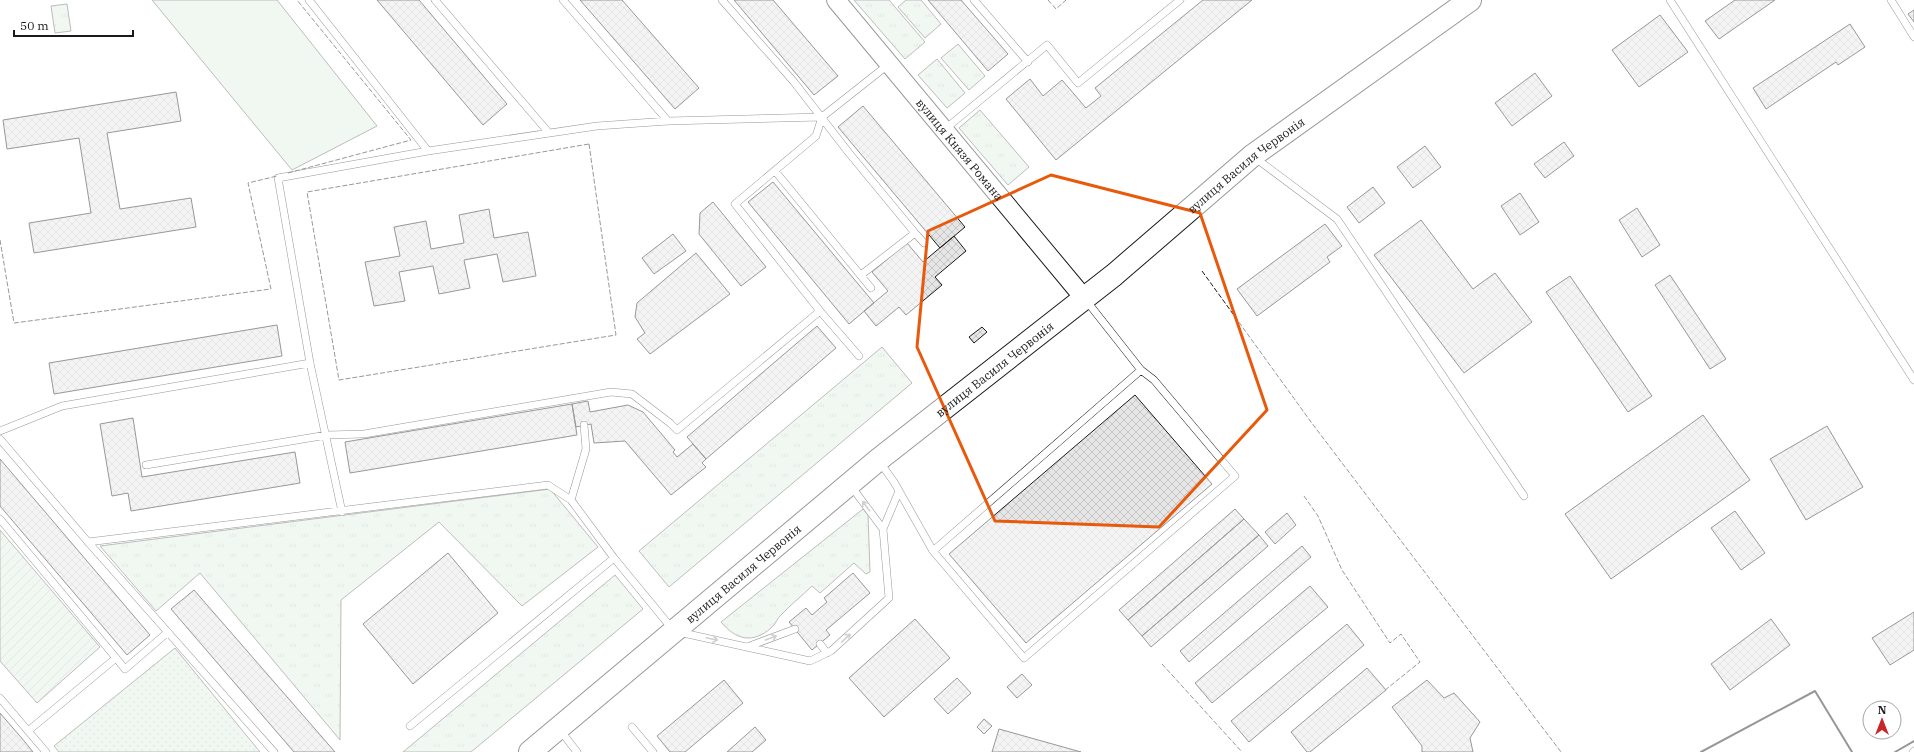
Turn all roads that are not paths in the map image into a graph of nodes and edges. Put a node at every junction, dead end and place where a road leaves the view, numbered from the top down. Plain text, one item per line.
1 (309, 0) edge
2 (435, 0) edge
3 (563, 0) edge
4 (722, 0) edge
5 (836, 0) edge
6 (974, 0) edge
7 (1180, 0) edge
8 (1470, 0) edge
9 (1670, 0) edge
10 (1891, 0) edge
11 (1914, 37) edge
12 (1028, 62) junction
13 (889, 64) junction
14 (822, 117) junction
15 (668, 121) junction
16 (944, 130) junction
17 (548, 133) junction
18 (428, 151) junction
19 (1252, 156) junction
20 (775, 171) junction
21 (915, 232) junction
22 (924, 243) dead end
23 (861, 276) junction
24 (871, 288) dead end
25 (1084, 298) junction
26 (820, 310) junction
27 (859, 356) dead end
28 (310, 363) junction
29 (1141, 370) junction
30 (1914, 380) edge
31 (584, 425) dead end
32 (0, 431) edge
33 (326, 436) junction
34 (0, 439) edge
35 (878, 460) junction
36 (146, 465) dead end
37 (849, 484) junction
38 (899, 491) junction
39 (1524, 496) dead end
40 (572, 500) junction
41 (342, 512) junction
42 (0, 519) edge
43 (883, 529) junction
44 (88, 542) junction
45 (933, 551) junction
46 (614, 558) junction
47 (795, 629) dead end
48 (674, 631) junction
49 (168, 632) junction
50 (820, 644) dead end
51 (747, 647) junction
52 (827, 653) junction
53 (116, 658) junction
54 (0, 698) edge
55 (410, 726) dead end
56 (632, 727) dead end
57 (558, 728) junction
58 (28, 731) junction
59 (46, 752) edge
60 (274, 752) edge
61 (530, 752) edge
62 (577, 752) edge
63 (653, 752) edge

1 - 18 lane
2 - 17 lane
3 - 15 lane
4 - 14 lane
5 - 13 street, вулиця Князя Романа
6 - 12 lane
7 - 12 lane
8 - 19 main road, вулиця Василя Червонія
9 - 30 lane
10 - 11 lane
12 - 16 lane
13 - 14 lane
13 - 16 street, вулиця Князя Романа
14 - 15 lane
14 - 20 lane
14 - 21 lane
15 - 17 lane
16 - 25 street, вулиця Князя Романа
17 - 18 lane
18 - 28 lane
19 - 25 main road, вулиця Василя Червонія
19 - 39 lane
20 - 23 lane
20 - 26 lane
21 - 22 lane
21 - 23 lane
23 - 24 lane
25 - 29 lane
25 - 35 main road, вулиця Василя Червонія
26 - 27 lane
26 - 33 lane
28 - 32 lane
28 - 33 lane
29 - 45 lane
29 - 45 lane
31 - 40 lane
33 - 36 lane
33 - 41 lane
34 - 44 lane
35 - 37 main road, вулиця Василя Червонія
35 - 38 lane
43 -> 37 lane
37 - 48 main road, вулиця Василя Червонія
38 - 43 lane
38 - 45 lane
40 - 41 lane
40 - 46 lane
41 - 44 lane
42 - 53 lane
52 -> 43 lane
44 - 49 lane
46 - 48 lane
46 - 55 lane
51 -> 47 lane
48 -> 51 lane
48 - 57 main road, вулиця Василя Червонія
49 - 53 lane
49 - 60 lane
50 - 52 lane
51 - 52 lane
53 - 58 lane
54 - 58 lane
56 - 63 lane
57 - 61 main road, вулиця Василя Червонія
57 - 62 lane
58 - 59 lane

